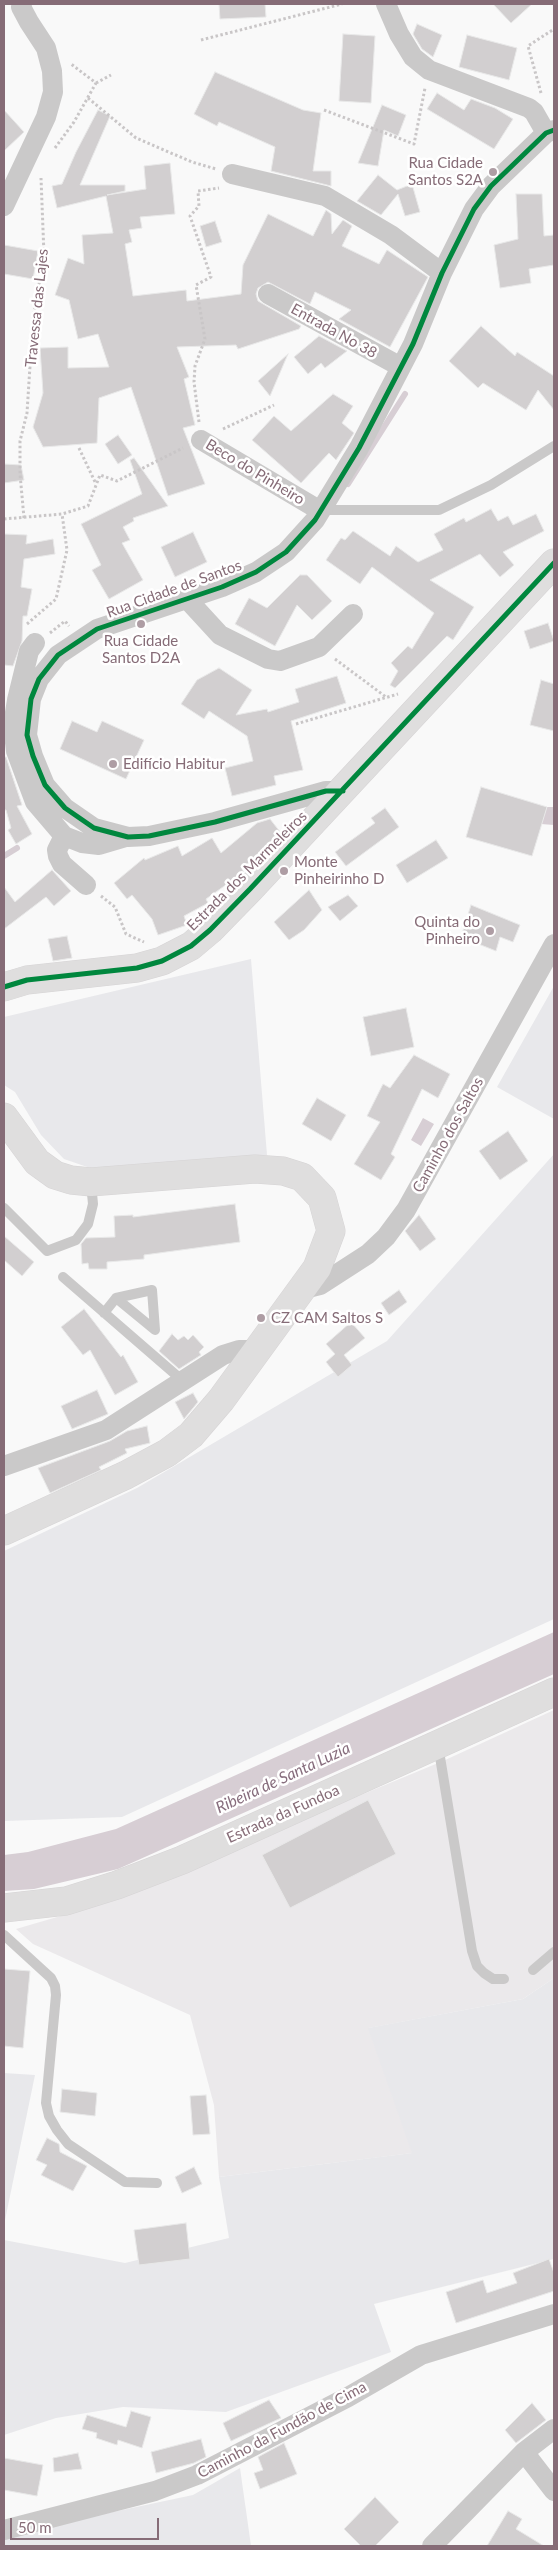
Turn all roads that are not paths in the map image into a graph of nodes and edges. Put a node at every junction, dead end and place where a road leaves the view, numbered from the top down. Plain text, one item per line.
1 (386, 4) edge
2 (15, 5) edge
3 (550, 132) edge
4 (232, 174) road end
5 (4, 206) edge
6 (442, 274) junction
7 (268, 294) dead end
8 (401, 367) junction
9 (201, 440) road end
10 (554, 446) edge
11 (319, 510) junction
12 (554, 563) edge
13 (186, 598) junction
14 (353, 614) dead end
15 (32, 647) road end
16 (343, 791) junction
17 (64, 836) junction
18 (128, 837) junction
19 (86, 884) road end
20 (554, 944) edge
21 (4, 987) edge
22 (4, 1117) edge
23 (91, 1182) junction
24 (4, 1208) edge
25 (63, 1277) dead end
26 (304, 1284) junction
27 (116, 1298) junction
28 (104, 1313) junction
29 (256, 1350) junction
30 (183, 1381) junction
31 (4, 1466) edge
32 (4, 1531) edge
33 (554, 1692) edge
34 (438, 1745) junction
35 (4, 1908) edge
36 (4, 1935) edge
37 (554, 1952) edge
38 (533, 1970) dead end
39 (504, 1979) dead end
40 (156, 2183) dead end
41 (554, 2314) edge
42 (554, 2429) edge
43 (524, 2452) junction
44 (554, 2491) edge
45 (4, 2530) edge
46 (432, 2546) edge

1 - 3 street
2 - 5 street
3 - 6 street, Rua Cidade de Santos
4 - 6 street
6 - 8 street, Rua Cidade de Santos
7 - 8 street, Entrada No 38
8 - 11 street, Rua Cidade de Santos
9 - 11 street, Beco do Pinheiro
10 - 11 lane, Beco do Pinheiro
11 - 13 street, Rua Cidade de Santos
12 - 16 main road, Estrada dos Marmeleiros
13 - 14 street
13 - 18 street, Rua Cidade de Santos
15 - 17 street
16 - 18 street, Rua Cidade de Santos
16 - 21 main road, Estrada dos Marmeleiros
17 - 18 street
17 - 19 street
20 - 26 street, Caminho dos Saltos
22 - 23 main road
23 - 24 lane
23 - 26 main road
25 - 28 lane
26 - 29 main road
27 - 27 lane
27 - 28 lane
28 - 30 lane
29 - 30 street
29 - 32 main road
30 - 31 street
33 - 34 main road, Estrada da Fundoa
34 - 35 main road, Estrada da Fundoa
34 - 39 lane
36 - 40 lane
37 - 38 lane
41 - 45 street, Caminho da Fundão de Cima
42 - 43 street
43 - 44 street
43 - 46 street

